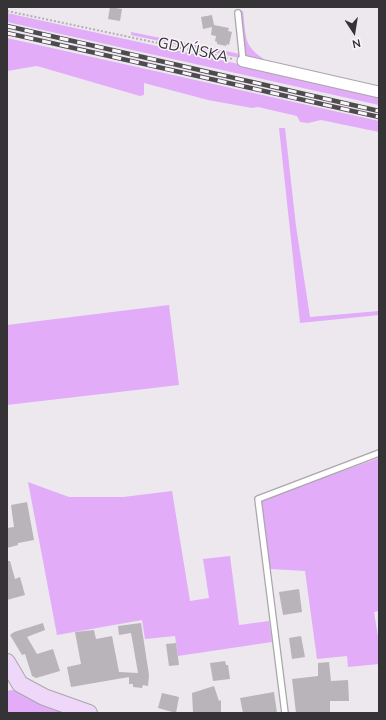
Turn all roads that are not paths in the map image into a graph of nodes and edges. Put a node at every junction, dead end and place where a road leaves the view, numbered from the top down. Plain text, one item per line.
1 (238, 13) dead end
2 (244, 61) joint
3 (379, 92) edge
4 (379, 453) edge
5 (7, 662) edge
6 (11, 680) edge
7 (89, 713) edge
8 (285, 713) edge

1 - 2 lane
2 - 3 street, GDYŃSKA
4 - 8 lane
5 - 6 street
6 - 7 street

